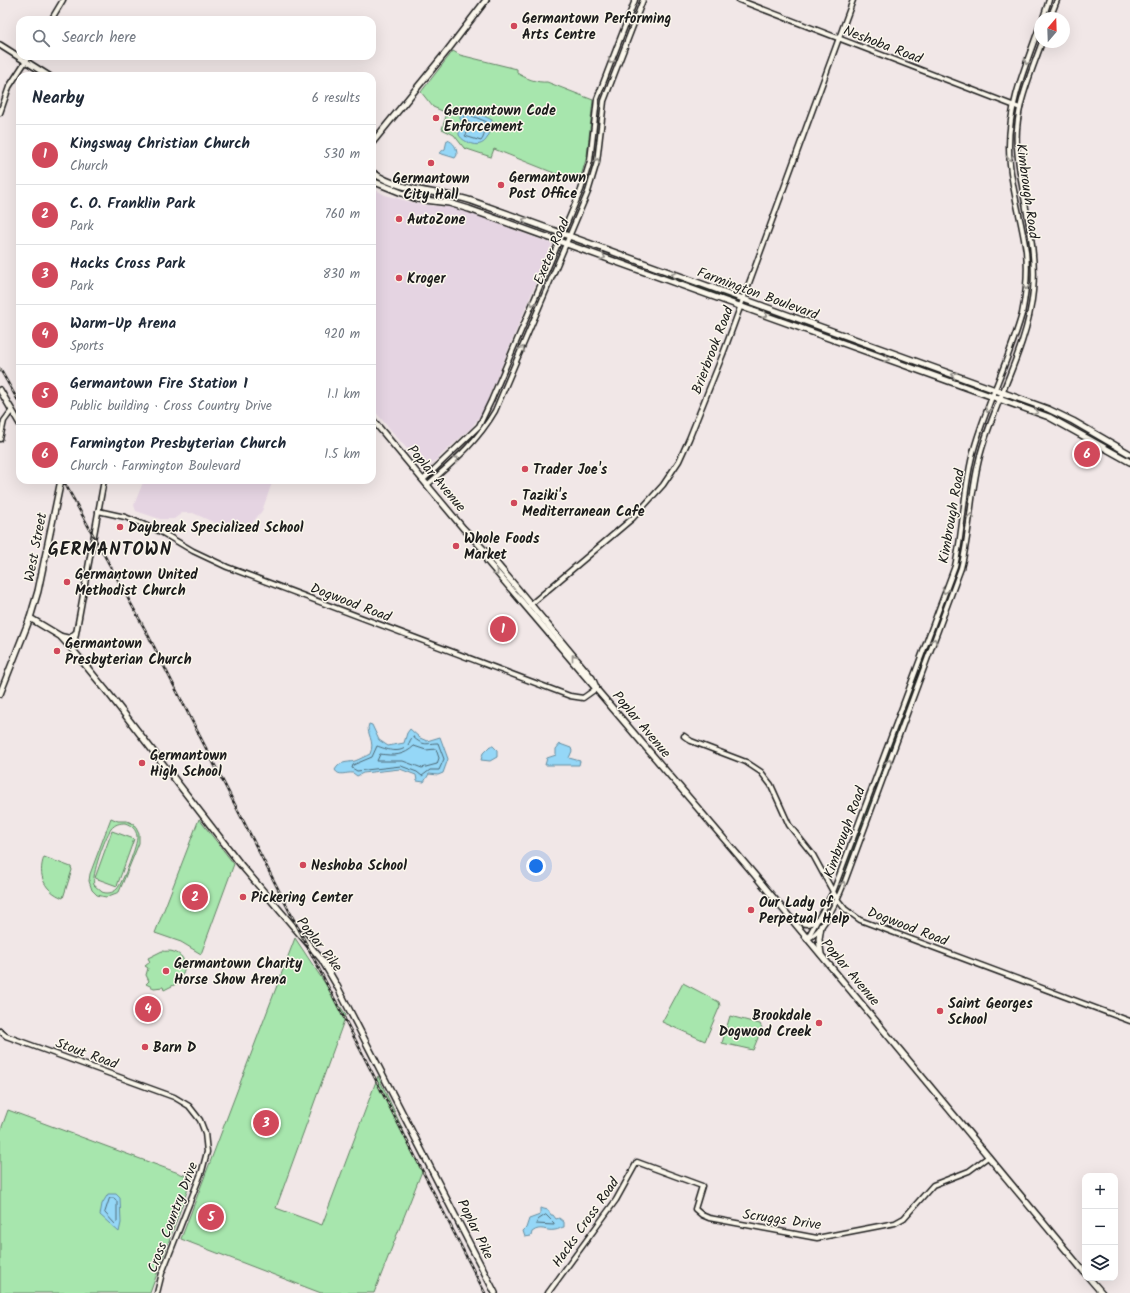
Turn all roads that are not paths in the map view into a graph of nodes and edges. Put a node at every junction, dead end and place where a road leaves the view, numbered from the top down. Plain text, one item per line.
1 (62, 0) edge
2 (486, 0) edge
3 (635, 0) edge
4 (643, 0) edge
5 (739, 0) edge
6 (853, 0) edge
7 (1049, 0) edge
8 (1057, 0) edge
9 (1045, 12) edge
10 (1052, 12) edge
11 (53, 16) edge
12 (839, 38) junction
13 (1034, 42) edge
14 (0, 45) edge
15 (1040, 48) edge
16 (16, 53) edge
17 (26, 60) edge
18 (29, 60) edge
19 (18, 72) edge
20 (44, 72) edge
21 (16, 76) edge
22 (1012, 105) junction
23 (1020, 108) junction
24 (0, 113) edge
25 (376, 138) edge
26 (376, 174) edge
27 (376, 183) edge
28 (460, 202) junction
29 (476, 203) junction
30 (506, 214) junction
31 (492, 217) junction
32 (503, 221) junction
33 (562, 234) junction
34 (569, 236) junction
35 (559, 241) junction
36 (566, 244) junction
37 (743, 300) junction
38 (740, 306) junction
39 (834, 332) junction
40 (832, 339) junction
41 (0, 390) edge
42 (995, 390) junction
43 (1002, 392) junction
44 (993, 397) junction
45 (1000, 399) junction
46 (12, 410) junction
47 (16, 417) edge
48 (376, 423) edge
49 (1076, 427) junction
50 (0, 439) edge
51 (1130, 454) edge
52 (1130, 462) edge
53 (423, 480) junction
54 (61, 484) edge
55 (103, 484) edge
56 (427, 485) junction
57 (98, 511) junction
58 (484, 552) junction
59 (531, 604) junction
60 (526, 608) junction
61 (30, 618) junction
62 (76, 631) junction
63 (60, 636) junction
64 (73, 650) junction
65 (597, 688) junction
66 (0, 694) edge
67 (684, 736) dead end
68 (834, 892) junction
69 (837, 899) junction
70 (822, 916) junction
71 (791, 918) junction
72 (821, 926) junction
73 (807, 939) junction
74 (821, 955) junction
75 (1130, 1021) edge
76 (0, 1031) edge
77 (168, 1094) joint
78 (988, 1156) junction
79 (702, 1186) joint
80 (1082, 1269) edge
81 (1092, 1281) edge
82 (157, 1293) edge
83 (495, 1293) edge
84 (548, 1293) edge
85 (1102, 1293) edge

1 - 11 street
2 - 25 main road
3 -> 33 street, Exeter Road
34 -> 4 street, Exeter Road
5 - 12 street, Neshoba Road
6 - 12 street, Brierbrook Road
7 - 9 street
8 - 10 street
12 - 22 street, Neshoba Road
12 - 37 street, Brierbrook Road
13 -> 22 street, Kimbrough Road
14 - 16 main road
15 - 23 street, Kimbrough Road
17 - 19 street
18 - 20 main road
21 - 24 street
22 - 23 street, Neshoba Road
22 -> 42 street, Kimbrough Road
23 - 43 street, Kimbrough Road
26 - 28 main road, Farmington Boulevard
27 - 28 main road, Farmington Boulevard
28 - 29 main road, Farmington Boulevard
28 - 31 main road, Farmington Boulevard
29 - 30 main road, Farmington Boulevard
29 - 31 main road
30 - 32 main road
33 -> 30 main road, Farmington Boulevard
31 - 32 main road, Farmington Boulevard
32 - 35 main road, Farmington Boulevard
33 - 34 main road, Farmington Boulevard
33 - 35 street, Exeter Road
34 - 36 street, Exeter Road
37 -> 34 main road, Farmington Boulevard
35 - 36 main road, Farmington Boulevard
35 -> 53 street, Exeter Road
36 -> 38 main road, Farmington Boulevard
56 -> 36 street, Exeter Road
37 - 38 street, Brierbrook Road
37 - 39 main road, Farmington Boulevard
38 -> 40 main road, Farmington Boulevard
38 - 59 street, Brierbrook Road
39 - 40 street
42 -> 39 main road, Farmington Boulevard
40 -> 44 main road, Farmington Boulevard
41 - 46 main road
42 - 43 main road, Farmington Boulevard
42 - 44 street, Kimbrough Road
43 - 45 street, Kimbrough Road
43 - 49 main road, Farmington Boulevard
44 - 45 main road, Farmington Boulevard
44 -> 68 street, Kimbrough Road
45 -> 49 main road, Farmington Boulevard
69 -> 45 street, Kimbrough Road
46 - 47 main road
46 - 50 street
48 - 53 main road, Poplar Avenue
49 - 51 main road, Farmington Boulevard
49 - 52 main road, Farmington Boulevard
53 - 56 main road, Poplar Avenue
54 - 61 main road, West Street
55 - 57 street
56 - 58 main road, Poplar Avenue
57 - 62 street
57 - 65 street, Dogwood Road
58 - 59 main road, Poplar Avenue
58 -> 60 main road, Poplar Avenue
59 - 60 street, Brierbrook Road
65 -> 59 main road, Poplar Avenue
60 - 65 main road, Poplar Avenue
61 - 63 main road, Poplar Pike
61 - 66 main road, West Street
62 - 63 street
62 - 64 street
63 - 64 main road, Poplar Pike
64 - 83 main road, Poplar Pike
65 - 71 main road, Poplar Avenue
67 - 68 street, Dogwood Road
68 - 69 street, Dogwood Road
68 - 70 street, Kimbrough Road
69 - 72 street, Kimbrough Road
69 - 75 street, Dogwood Road
70 - 71 main road
70 - 73 street, Kimbrough Road
71 - 73 main road, Poplar Avenue
72 - 73 street, Kimbrough Road
72 - 74 main road
73 - 74 main road, Poplar Avenue
74 - 78 main road, Poplar Avenue
76 - 77 street, Stout Road
77 - 82 street, Cross Country Drive
78 - 79 street, Scruggs Drive
78 - 80 main road, Poplar Avenue
79 - 84 street, Hacks Cross Road
81 - 85 main road

